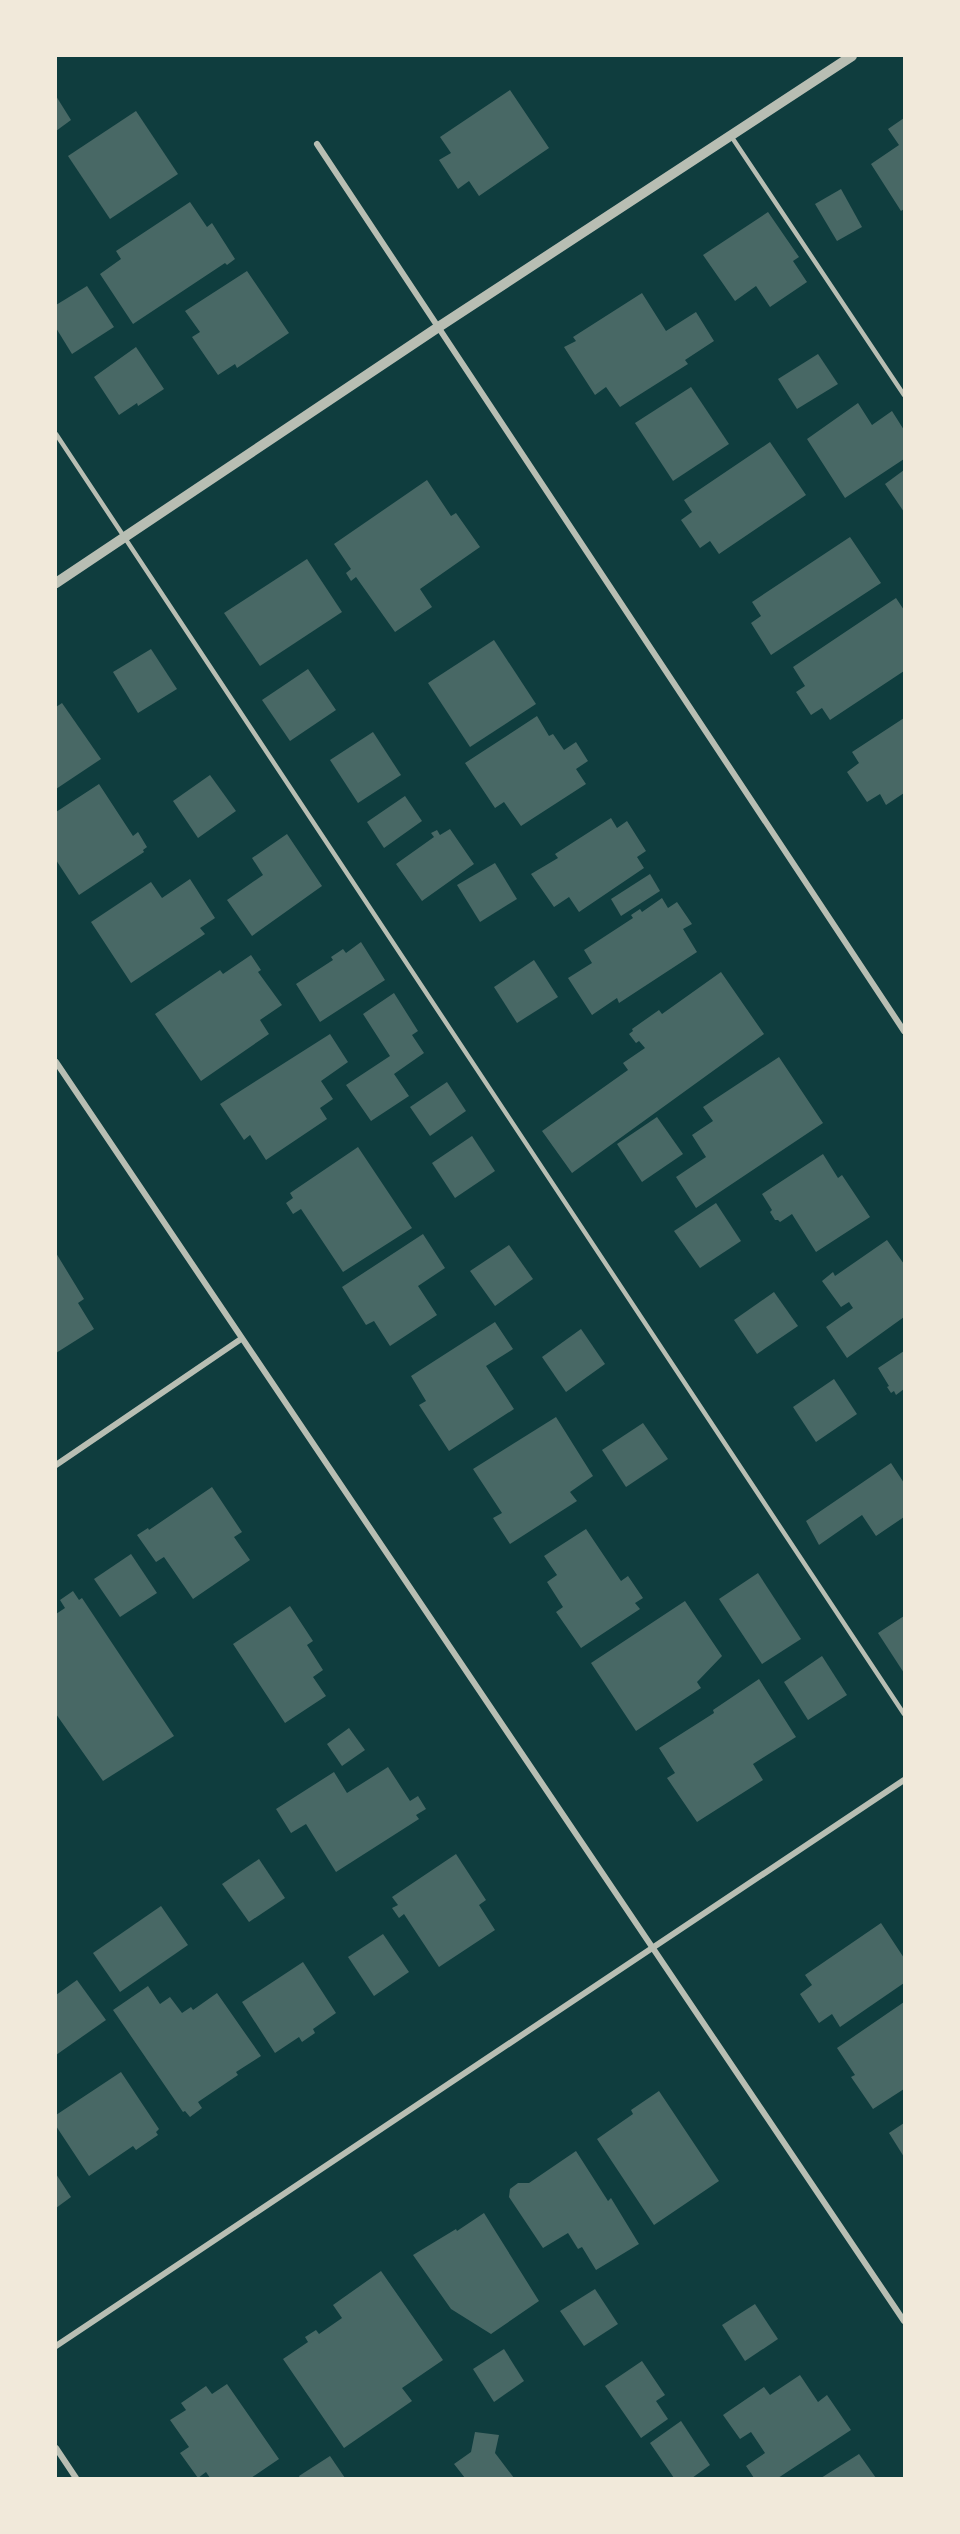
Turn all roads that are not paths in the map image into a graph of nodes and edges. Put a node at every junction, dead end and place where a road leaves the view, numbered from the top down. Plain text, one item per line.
1 (852, 56) edge
2 (731, 135) junction
3 (317, 144) dead end
4 (437, 328) junction
5 (904, 395) edge
6 (56, 434) edge
7 (124, 537) junction
8 (56, 583) edge
9 (904, 1031) edge
10 (56, 1062) edge
11 (241, 1339) junction
12 (56, 1465) edge
13 (904, 1714) edge
14 (904, 1780) edge
15 (653, 1948) junction
16 (904, 2321) edge
17 (56, 2346) edge
18 (56, 2448) edge
19 (75, 2478) edge

1 - 2 street
2 - 4 street
2 - 5 lane
3 - 4 street
4 - 7 street
4 - 9 street
6 - 7 lane
7 - 8 street
7 - 13 lane
10 - 11 street
11 - 12 street
11 - 15 street
14 - 15 street
15 - 16 street
15 - 17 street
18 - 19 street

